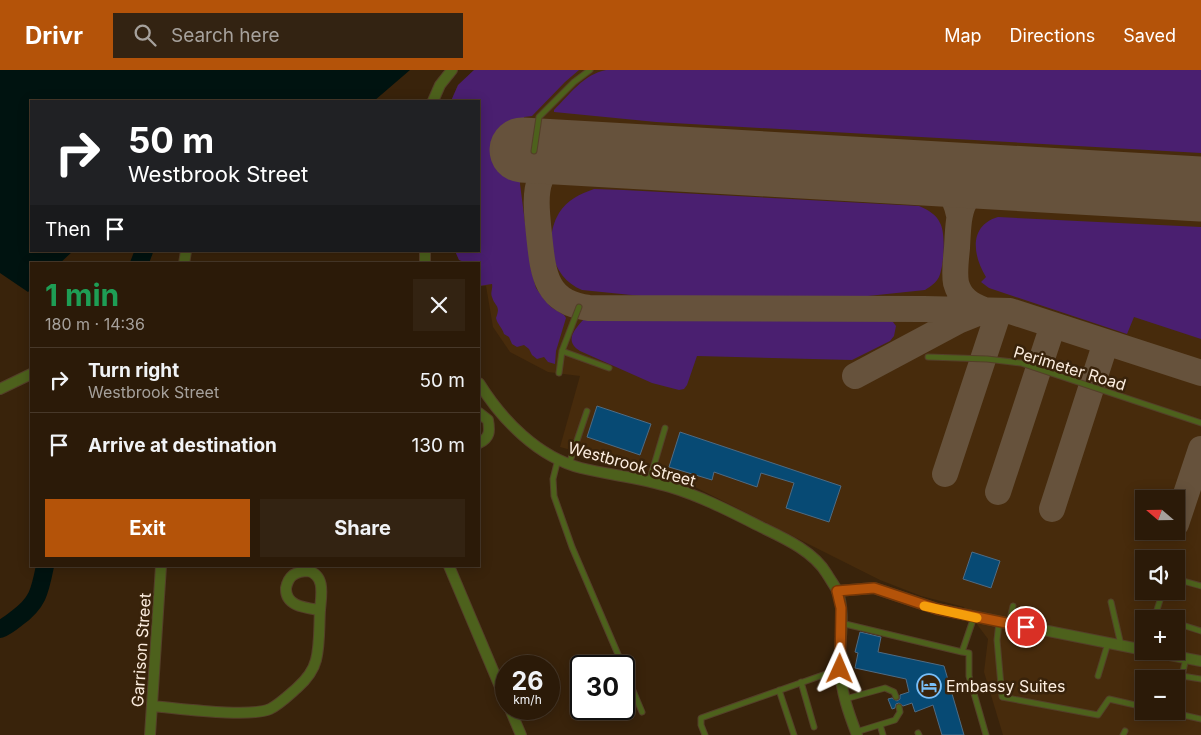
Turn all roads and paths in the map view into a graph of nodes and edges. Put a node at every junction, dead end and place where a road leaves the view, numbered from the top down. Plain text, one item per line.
1 (452, 70) edge
2 (590, 70) edge
3 (433, 100) edge
4 (534, 151) dead end
5 (579, 307) dead end
6 (562, 351) junction
7 (928, 357) dead end
8 (610, 368) dead end
9 (558, 373) dead end
10 (30, 374) edge
11 (480, 384) edge
12 (0, 389) edge
13 (587, 411) dead end
14 (480, 414) edge
15 (505, 416) junction
16 (488, 420) junction
17 (1201, 422) edge
18 (666, 428) dead end
19 (480, 442) edge
20 (558, 460) junction
21 (569, 464) junction
22 (649, 482) junction
23 (161, 567) edge
24 (449, 567) edge
25 (1185, 582) edge
26 (1201, 586) edge
27 (837, 591) junction
28 (1111, 602) dead end
29 (1013, 606) dead end
30 (320, 610) dead end
31 (974, 617) junction
32 (841, 622) junction
33 (1004, 623) junction
34 (1185, 627) edge
35 (1201, 631) edge
36 (1108, 643) junction
37 (1121, 646) junction
38 (1135, 648) edge
39 (962, 652) junction
40 (618, 655) edge
41 (1186, 658) joint
42 (1201, 661) edge
43 (840, 669) junction
44 (1183, 670) edge
45 (495, 675) edge
46 (1098, 676) dead end
47 (1185, 676) edge
48 (1201, 679) edge
49 (801, 682) junction
50 (779, 690) junction
51 (635, 696) edge
52 (896, 697) dead end
53 (845, 699) junction
54 (1135, 705) edge
55 (152, 706) junction
56 (899, 707) dead end
57 (642, 712) dead end
58 (1185, 715) edge
59 (1201, 718) edge
60 (515, 720) edge
61 (880, 725) junction
62 (814, 727) dead end
63 (856, 733) edge
64 (150, 735) edge
65 (521, 735) edge
66 (705, 735) edge
67 (794, 735) edge
68 (884, 735) edge
69 (986, 735) edge

1 - 3 street
2 - 4 lane
5 - 6 lane
6 - 8 lane
6 - 9 lane
7 - 17 lane, Perimeter Road
10 - 12 street
11 - 15 street, Westbrook Street
13 - 21 lane
14 - 16 street
15 - 16 street
15 - 20 street, Westbrook Street
16 - 19 street
18 - 22 lane
20 - 21 street, Westbrook Street
20 - 40 lane
21 - 22 street, Westbrook Street
22 - 27 street, Westbrook Street
23 - 55 street, Garrison Street
24 - 45 street
25 - 26 lane
27 - 31 street
27 - 32 street
28 - 37 lane
29 - 33 lane
30 - 55 street
31 - 33 street
31 - 39 lane
32 - 39 lane
32 - 43 street
33 - 36 street
33 - 54 lane
34 - 35 lane
36 - 37 street
36 - 46 lane
37 - 38 street
39 - 69 lane
41 - 42 street
41 - 44 lane
43 - 49 lane
43 - 53 street
47 - 48 lane
49 - 50 lane
49 - 62 lane
50 - 66 lane
50 - 67 lane
51 - 57 lane
52 - 53 lane
53 - 63 street
55 - 64 street, Garrison Street
56 - 61 lane
58 - 59 lane
60 - 65 street
61 - 63 lane
61 - 68 lane

